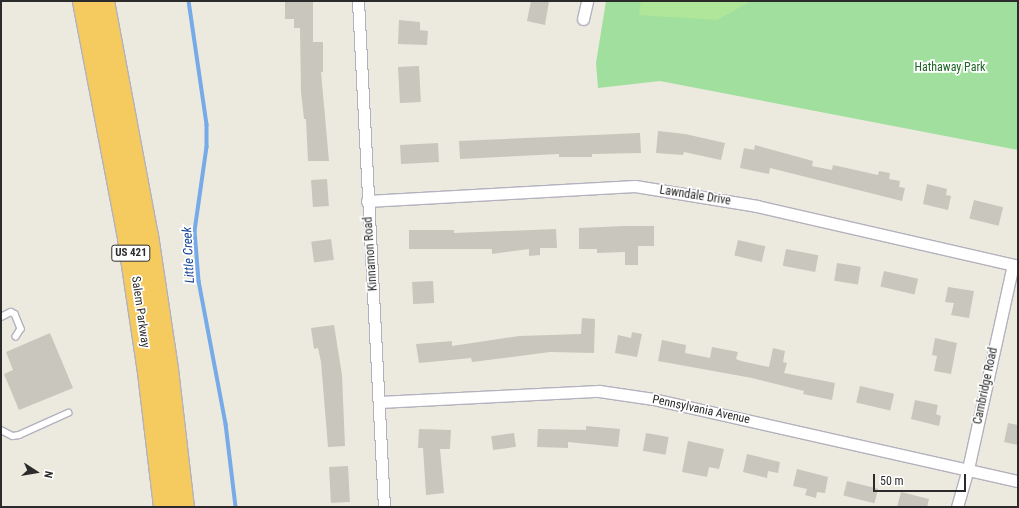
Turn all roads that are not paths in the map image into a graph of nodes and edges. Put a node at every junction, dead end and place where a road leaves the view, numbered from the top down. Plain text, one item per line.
1 (83, 1) edge
2 (103, 1) edge
3 (358, 1) edge
4 (587, 1) edge
5 (583, 19) dead end
6 (367, 201) junction
7 (1015, 265) edge
8 (1, 317) edge
9 (16, 337) dead end
10 (379, 402) junction
11 (68, 413) dead end
12 (1, 430) edge
13 (968, 469) junction
14 (1018, 481) edge
15 (164, 507) edge
16 (183, 507) edge
17 (384, 507) edge
18 (957, 507) edge

1 - 15 highway, Salem Parkway / US 421
2 - 16 highway, Salem Parkway / US 421
3 - 6 street, Kinnamon Road
4 - 5 street
6 - 7 street, Lawndale Drive
6 - 10 street, Kinnamon Road
7 - 13 street, Cambridge Road
8 - 9 lane
10 - 13 street, Pennsylvania Avenue
10 - 17 street, Kinnamon Road
11 - 12 lane
13 - 14 street, Pennsylvania Avenue
13 - 18 street, Cambridge Road

